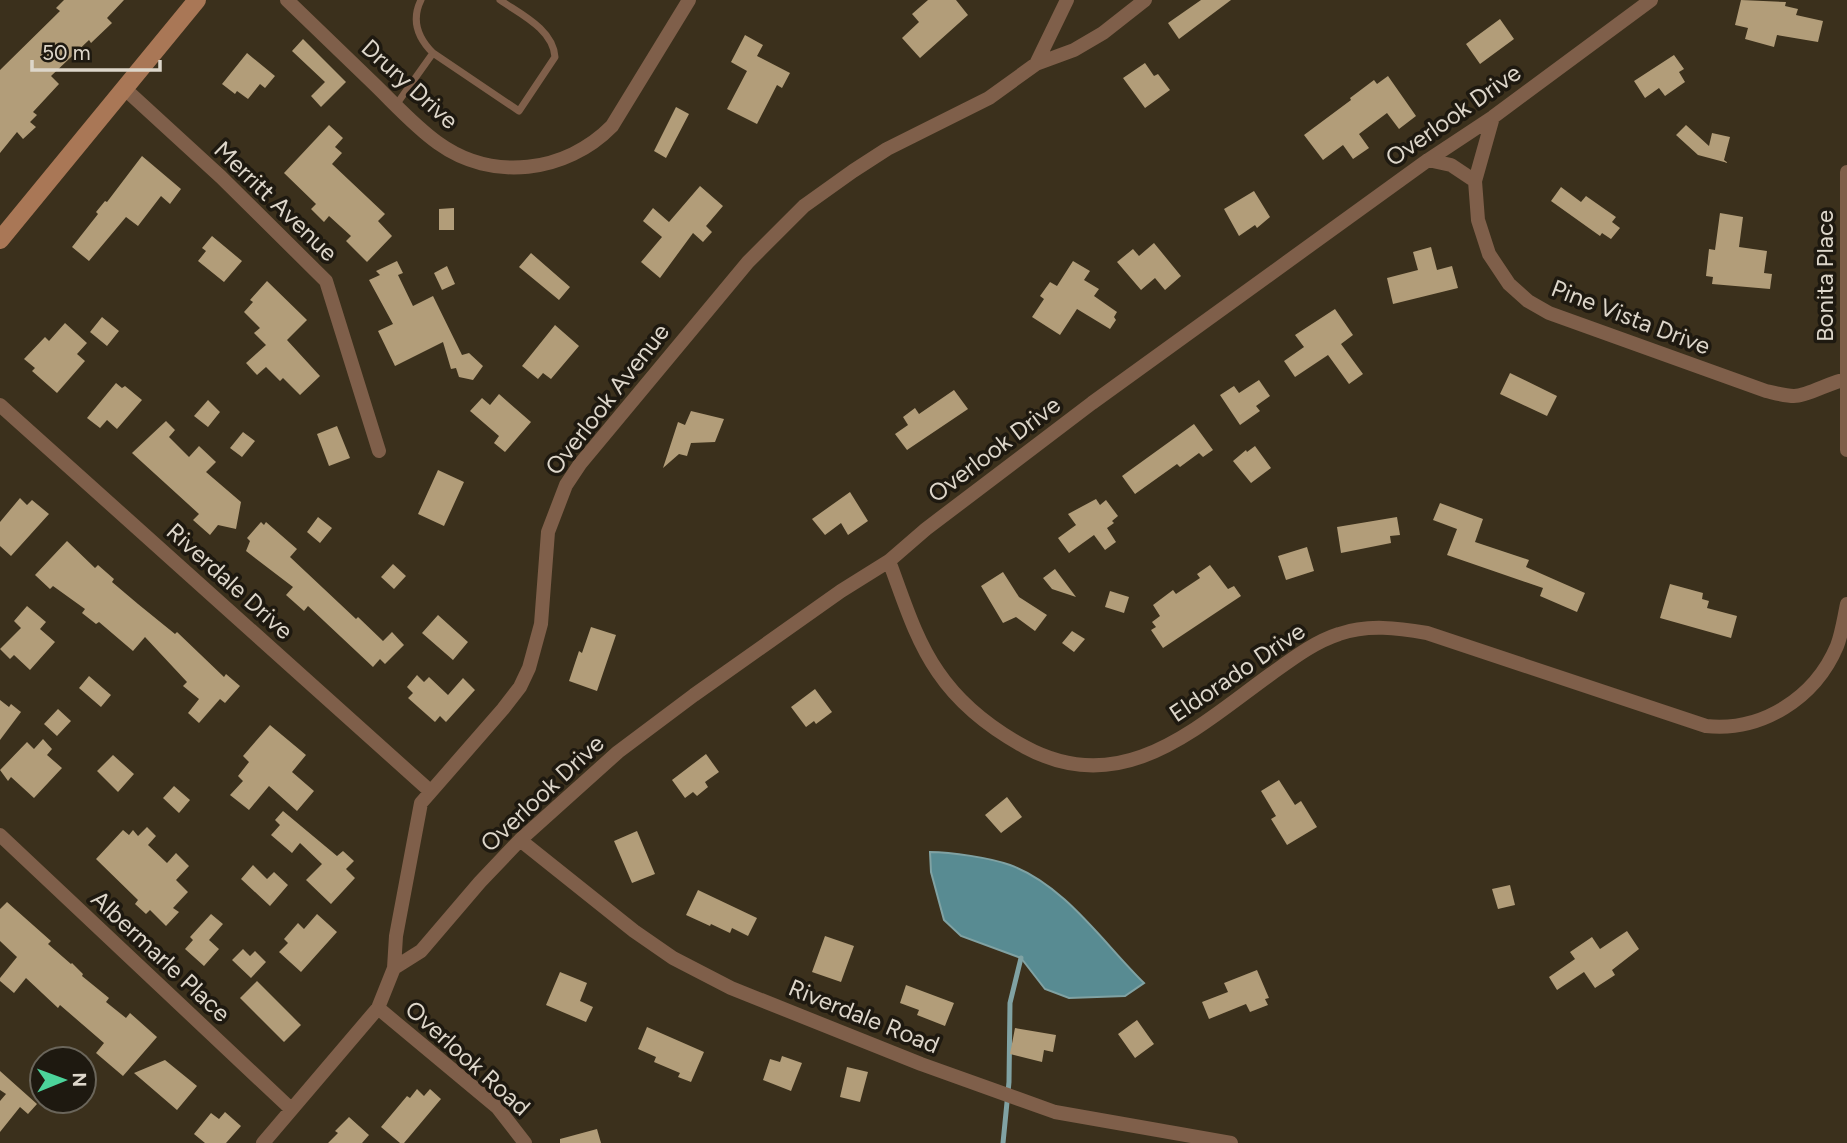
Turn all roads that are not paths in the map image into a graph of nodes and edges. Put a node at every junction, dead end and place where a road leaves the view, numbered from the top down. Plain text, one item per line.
1 (197, 0) edge
2 (287, 0) edge
3 (421, 0) edge
4 (500, 0) edge
5 (689, 0) edge
6 (1067, 0) edge
7 (1145, 0) edge
8 (1651, 0) edge
9 (433, 53) junction
10 (1036, 64) junction
11 (125, 89) junction
12 (396, 105) junction
13 (1493, 117) junction
14 (1428, 160) junction
15 (1847, 172) edge
16 (1475, 181) junction
17 (0, 240) edge
18 (1847, 379) edge
19 (0, 404) edge
20 (1847, 450) edge
21 (379, 451) dead end
22 (889, 561) junction
23 (1847, 604) edge
24 (430, 791) junction
25 (0, 835) edge
26 (520, 840) junction
27 (394, 968) junction
28 (378, 1008) junction
29 (291, 1109) junction
30 (264, 1143) edge
31 (526, 1143) edge
32 (1231, 1143) edge

1 - 11 street
2 - 12 street, Drury Drive
3 - 9 lane
4 - 9 lane
5 - 12 street, Drury Drive
6 - 10 street
7 - 10 street, Overlook Avenue
8 - 13 street, Overlook Drive
9 - 12 lane
10 - 24 street, Overlook Avenue
11 - 17 street
11 - 21 street, Merritt Avenue
13 - 14 street, Overlook Drive
13 - 16 street, Pine Vista Drive
14 - 16 street
14 - 22 street, Overlook Drive
15 - 18 street, Bonita Place
16 - 18 street, Pine Vista Drive
18 - 20 street
19 - 24 street, Riverdale Drive
22 - 23 street, Eldorado Drive
22 - 26 street, Overlook Drive
24 - 27 street, Overlook Avenue
25 - 29 street, Albermarle Place
26 - 27 street, Overlook Drive
26 - 32 street, Riverdale Road
27 - 28 street, Overlook Avenue
28 - 29 street, Overlook Avenue
28 - 31 street, Overlook Road
29 - 30 street, Overlook Avenue

